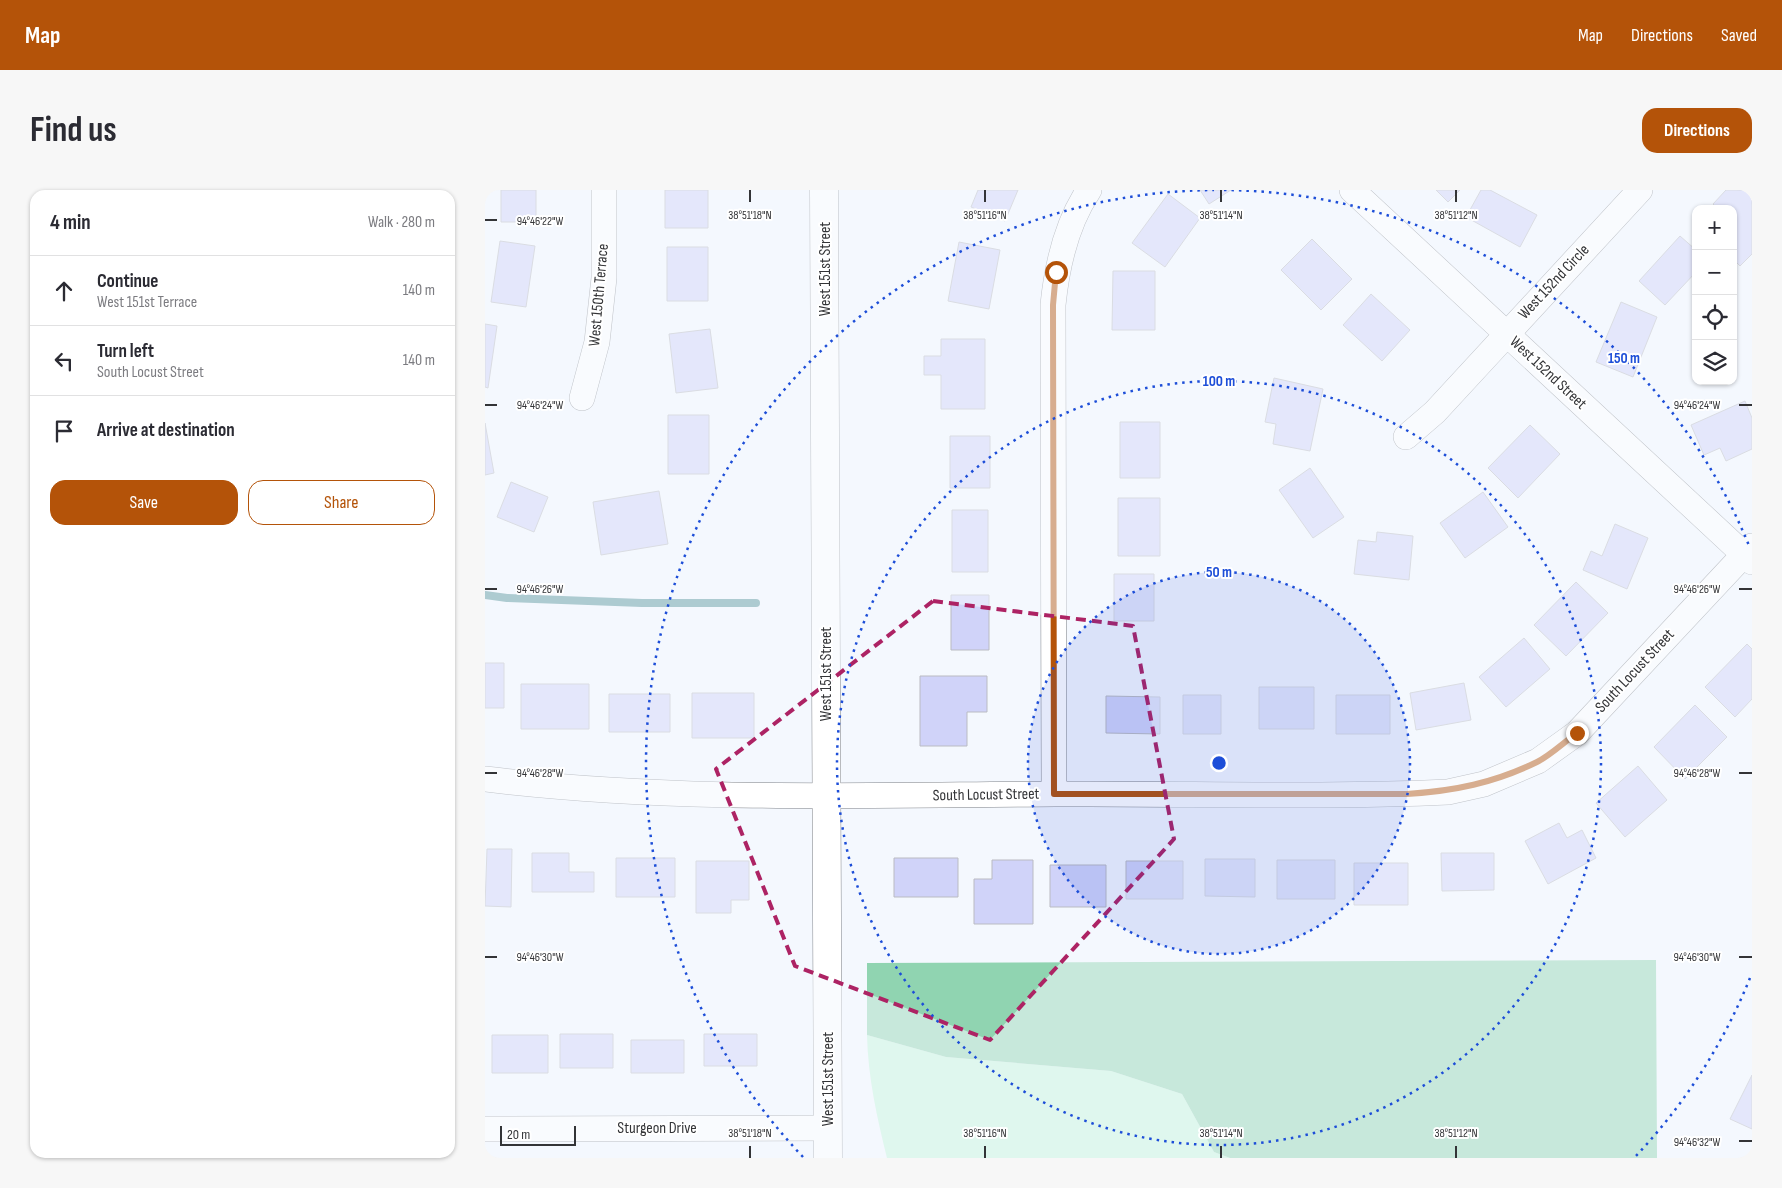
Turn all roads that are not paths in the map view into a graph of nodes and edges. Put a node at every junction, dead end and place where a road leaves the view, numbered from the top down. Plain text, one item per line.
1 (604, 190) edge
2 (825, 190) edge
3 (1089, 190) edge
4 (1352, 190) edge
5 (1640, 190) edge
6 (1506, 334) junction
7 (582, 398) dead end
8 (1406, 437) dead end
9 (1749, 554) edge
10 (485, 779) edge
11 (1054, 794) junction
12 (827, 797) junction
13 (828, 1128) junction
14 (485, 1129) edge
15 (828, 1158) edge

1 - 7 street, West 150th Terrace
2 - 12 main road, West 151st Street
3 - 11 street
4 - 6 street, West 152nd Street
5 - 6 street, West 152nd Circle
6 - 8 street, West 152nd Circle
6 - 9 street, West 152nd Street
9 - 11 street, South Locust Street
10 - 12 street, South Locust Street
11 - 12 street, South Locust Street
12 - 13 main road, West 151st Street
13 - 14 street, Sturgeon Drive
13 - 15 main road, West 151st Street

